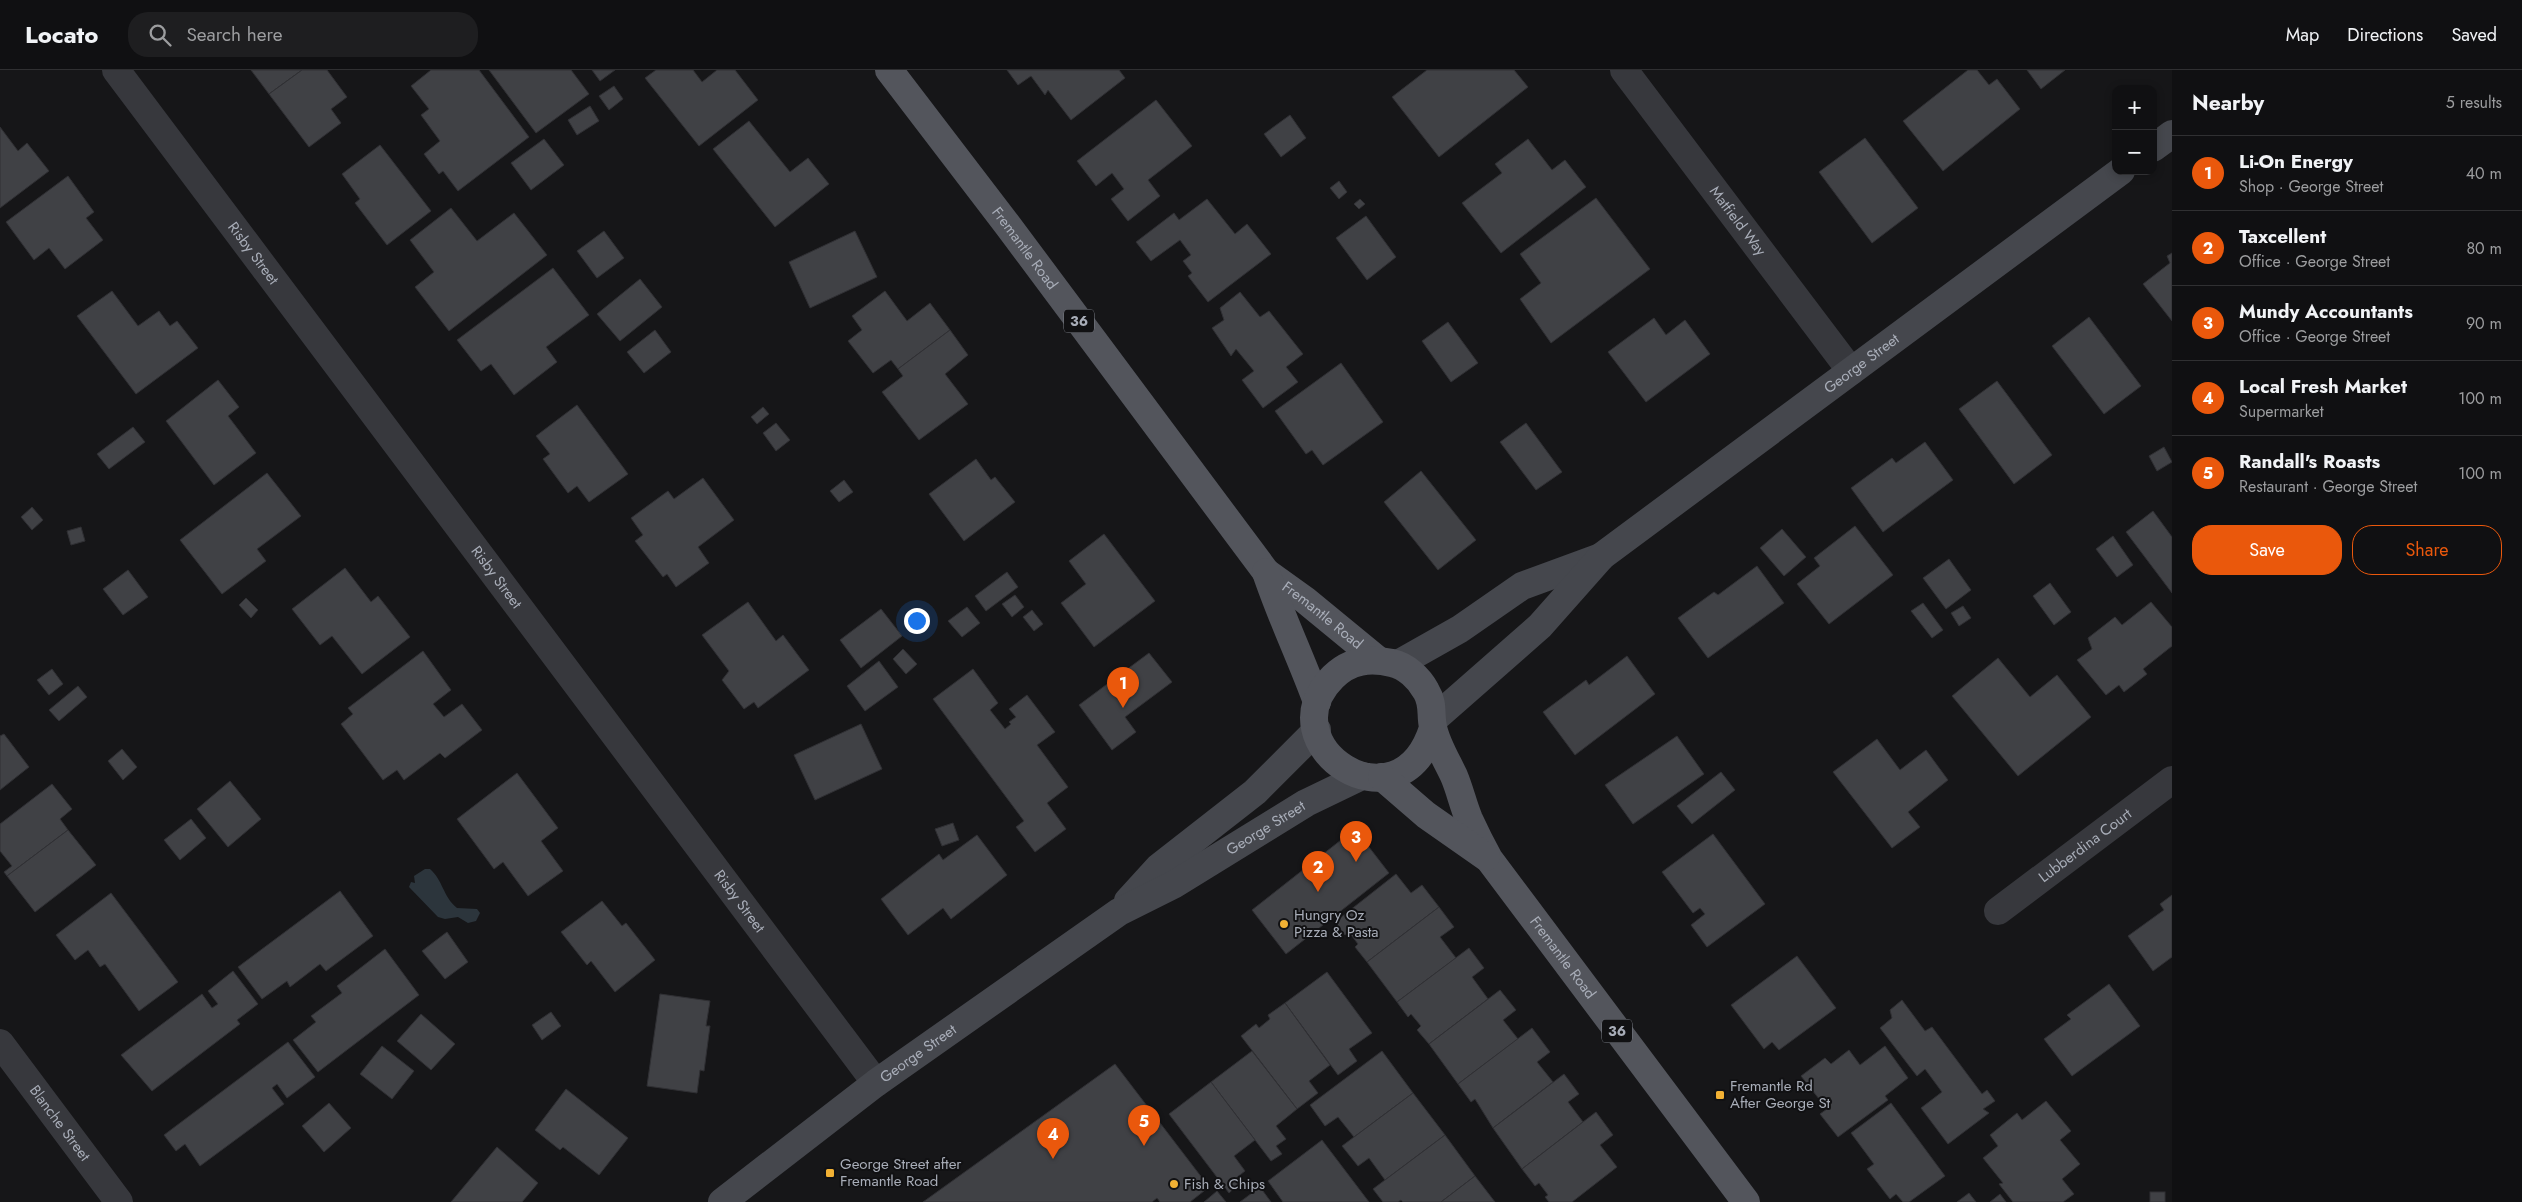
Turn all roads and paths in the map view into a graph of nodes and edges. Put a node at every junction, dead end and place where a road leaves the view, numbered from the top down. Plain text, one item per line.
1 (116, 70) edge
2 (889, 70) edge
3 (1624, 70) edge
4 (2172, 134) edge
5 (2157, 145) edge
6 (2116, 175) edge
7 (1851, 371) junction
8 (1602, 556) junction
9 (1266, 572) junction
10 (1388, 662) junction
11 (1318, 702) junction
12 (1433, 724) junction
13 (1317, 730) junction
14 (1372, 777) junction
15 (2172, 780) edge
16 (1489, 859) junction
17 (1998, 911) dead end
18 (1119, 912) junction
19 (0, 1044) edge
20 (876, 1083) junction
21 (119, 1202) edge
22 (722, 1202) edge
23 (1746, 1202) edge

1 - 20 street, Risby Street
2 - 9 main road, Fremantle Road / 36
3 - 7 street, Matfield Way
4 - 5 main road
6 - 7 main road, George Street
7 - 8 main road, George Street
8 - 10 main road, George Street
8 - 12 main road, George Street
9 - 10 main road, Fremantle Road / 36
9 - 11 main road, Fremantle Road / 36
10 - 11 main road
10 - 12 main road
11 - 13 main road
12 - 14 main road
12 - 16 main road, Fremantle Road / 36
13 - 14 main road
13 - 18 main road, George Street
14 - 16 main road, Fremantle Road / 36
14 - 18 main road, George Street
15 - 17 street, Lubberdina Court
16 - 23 main road, Fremantle Road / 36
18 - 20 main road, George Street
19 - 21 street, Blanche Street
20 - 22 main road, George Street

